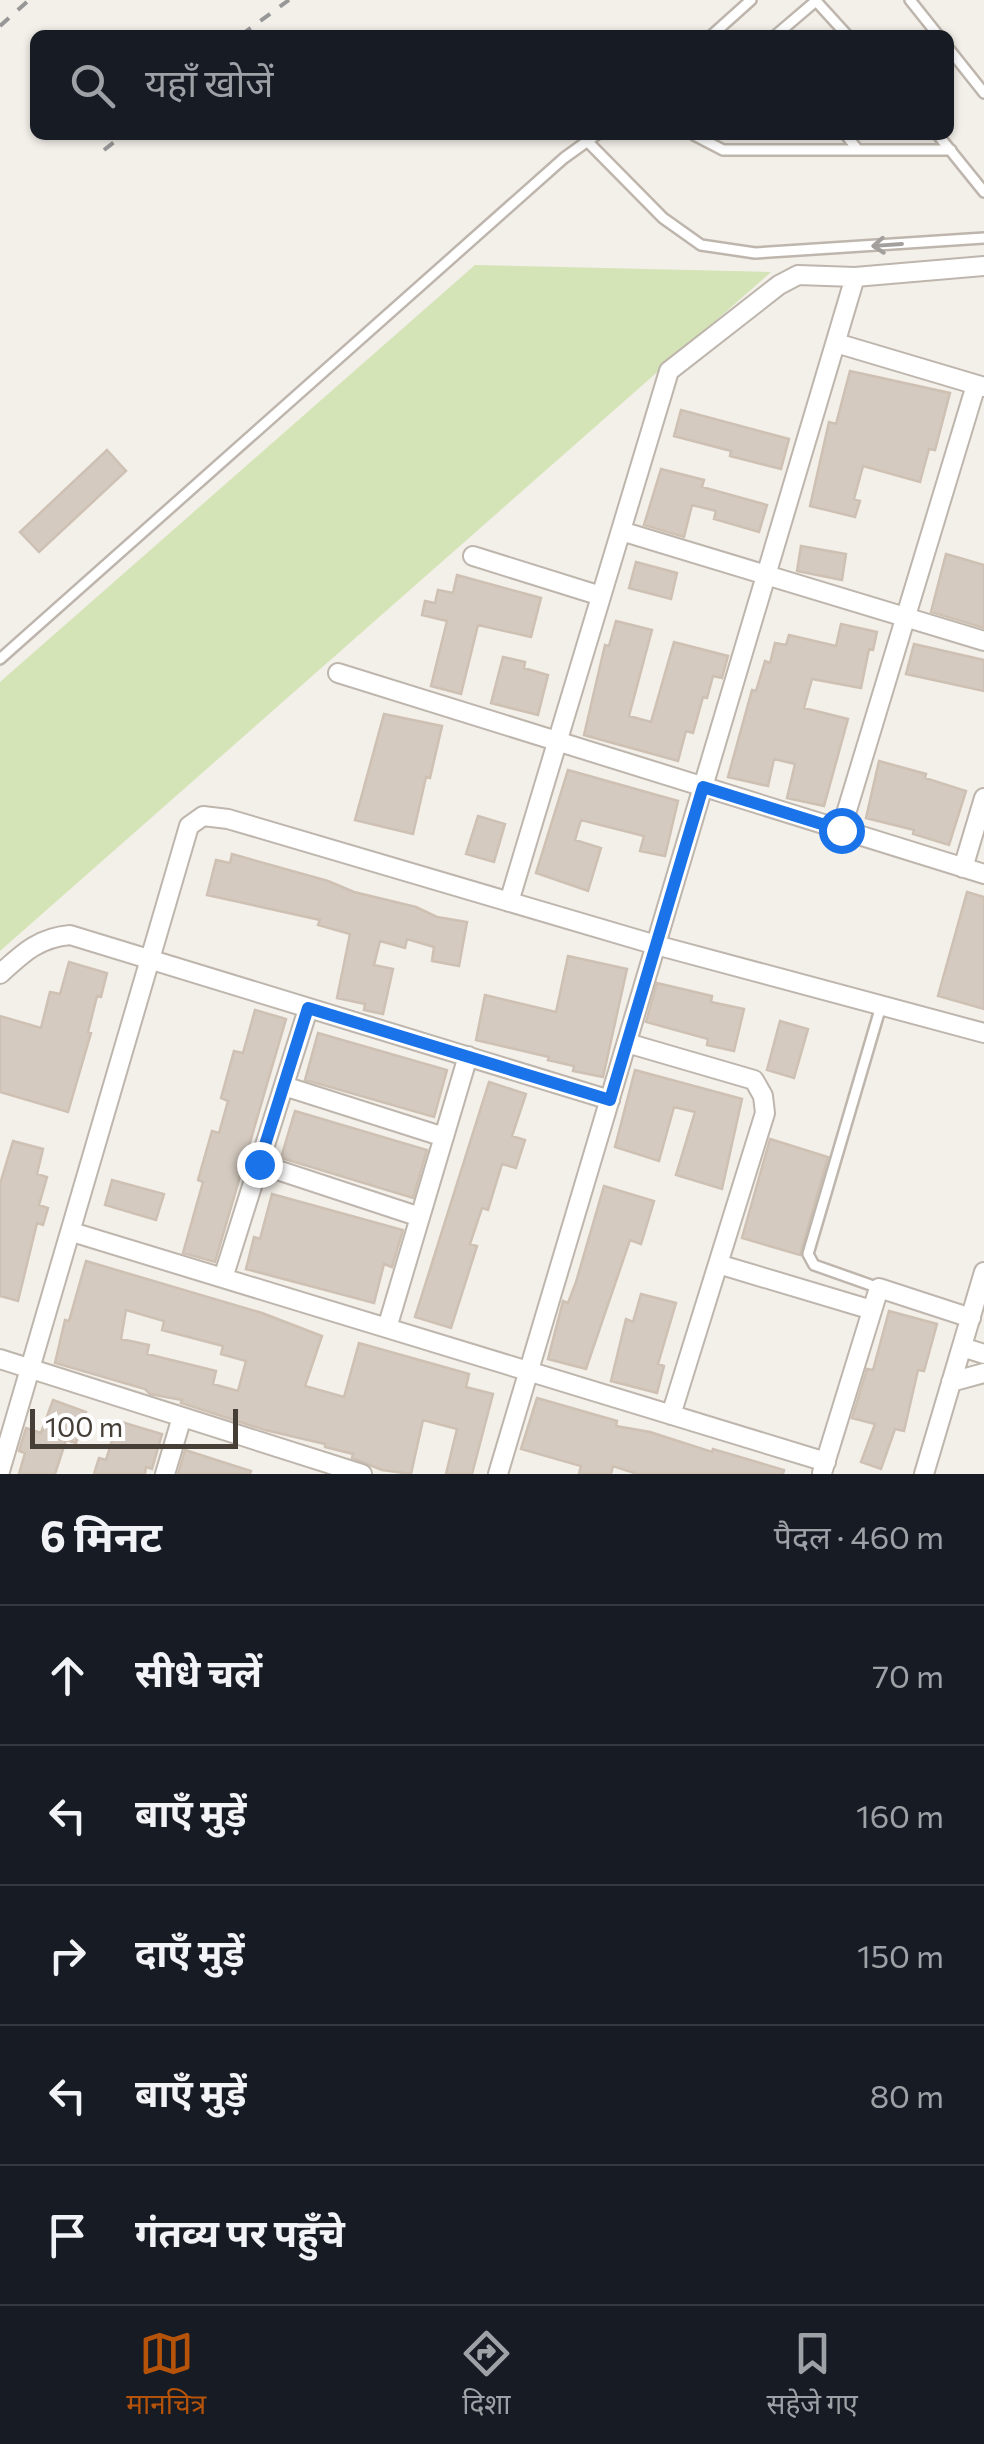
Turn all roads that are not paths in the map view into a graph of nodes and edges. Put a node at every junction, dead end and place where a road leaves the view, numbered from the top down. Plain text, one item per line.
1 (751, 0) edge
2 (910, 0) edge
3 (816, 1) edge
4 (718, 30) edge
5 (782, 30) edge
6 (842, 30) edge
7 (934, 30) edge
8 (954, 55) edge
9 (984, 93) edge
10 (588, 140) edge
11 (593, 140) edge
12 (704, 140) edge
13 (850, 140) edge
14 (943, 140) edge
15 (858, 150) junction
16 (952, 150) junction
17 (979, 181) edge
18 (984, 192) edge
19 (984, 238) edge
20 (984, 266) edge
21 (855, 276) junction
22 (836, 342) junction
23 (980, 386) edge
24 (621, 531) junction
25 (473, 556) dead end
26 (766, 575) junction
27 (601, 596) junction
28 (905, 617) junction
29 (984, 641) edge
30 (0, 658) edge
31 (338, 673) dead end
32 (557, 742) junction
33 (703, 787) junction
34 (984, 798) edge
35 (841, 830) junction
36 (963, 868) junction
37 (984, 874) edge
38 (508, 902) junction
39 (656, 945) junction
40 (150, 961) junction
41 (0, 974) edge
42 (882, 1006) junction
43 (308, 1008) junction
44 (984, 1033) edge
45 (626, 1043) junction
46 (468, 1056) junction
47 (284, 1086) junction
48 (610, 1100) junction
49 (444, 1137) junction
50 (259, 1164) junction
51 (420, 1217) junction
52 (72, 1232) junction
53 (718, 1264) junction
54 (223, 1278) junction
55 (983, 1284) edge
56 (879, 1288) junction
57 (872, 1310) junction
58 (971, 1318) junction
59 (387, 1328) junction
60 (962, 1347) junction
61 (984, 1354) edge
62 (0, 1360) edge
63 (31, 1370) junction
64 (528, 1372) junction
65 (984, 1373) edge
66 (951, 1382) junction
67 (671, 1415) junction
68 (182, 1417) junction
69 (824, 1468) edge
70 (0, 1471) edge
71 (165, 1474) edge
72 (362, 1474) edge
73 (498, 1474) edge
74 (924, 1474) edge

1 - 4 lane
2 - 7 lane
3 - 5 lane
3 - 6 lane
8 - 9 lane
10 - 30 lane
19 -> 11 lane
12 - 15 lane
13 - 15 lane
14 - 16 lane
15 - 16 lane
16 - 17 lane
17 - 18 lane
20 - 21 street
21 - 22 street
21 - 24 street
22 - 23 street
22 - 26 street
23 - 28 street
24 - 26 street
24 - 27 street
25 - 27 street
26 - 28 street
26 - 33 street
27 - 32 street
28 - 29 street
28 - 35 street
31 - 32 street
32 - 33 street
32 - 38 street
33 - 35 street
33 - 39 street
34 - 36 street
35 - 36 street
36 - 37 street
38 - 39 street
38 - 40 street
39 - 42 street
39 - 45 street
40 - 41 street
40 - 43 street
40 - 52 street
42 - 44 street
42 - 56 lane
43 - 46 street
43 - 47 street
45 - 48 street
45 - 53 street
46 - 48 street
46 - 49 street
47 - 49 street
47 - 50 street
48 - 64 street
49 - 51 street
50 - 51 street
50 - 54 street
51 - 59 street
52 - 54 street
52 - 63 street
53 - 57 street
53 - 67 street
54 - 59 street
55 - 58 street
56 - 57 street
56 - 58 street
57 - 69 street
58 - 60 street
59 - 64 street
60 - 61 street
60 - 66 street
62 - 63 street
63 - 68 street
63 - 70 street
64 - 67 street
64 - 73 street
65 - 66 street
66 - 74 street
67 - 69 street
68 - 71 street
68 - 72 street

